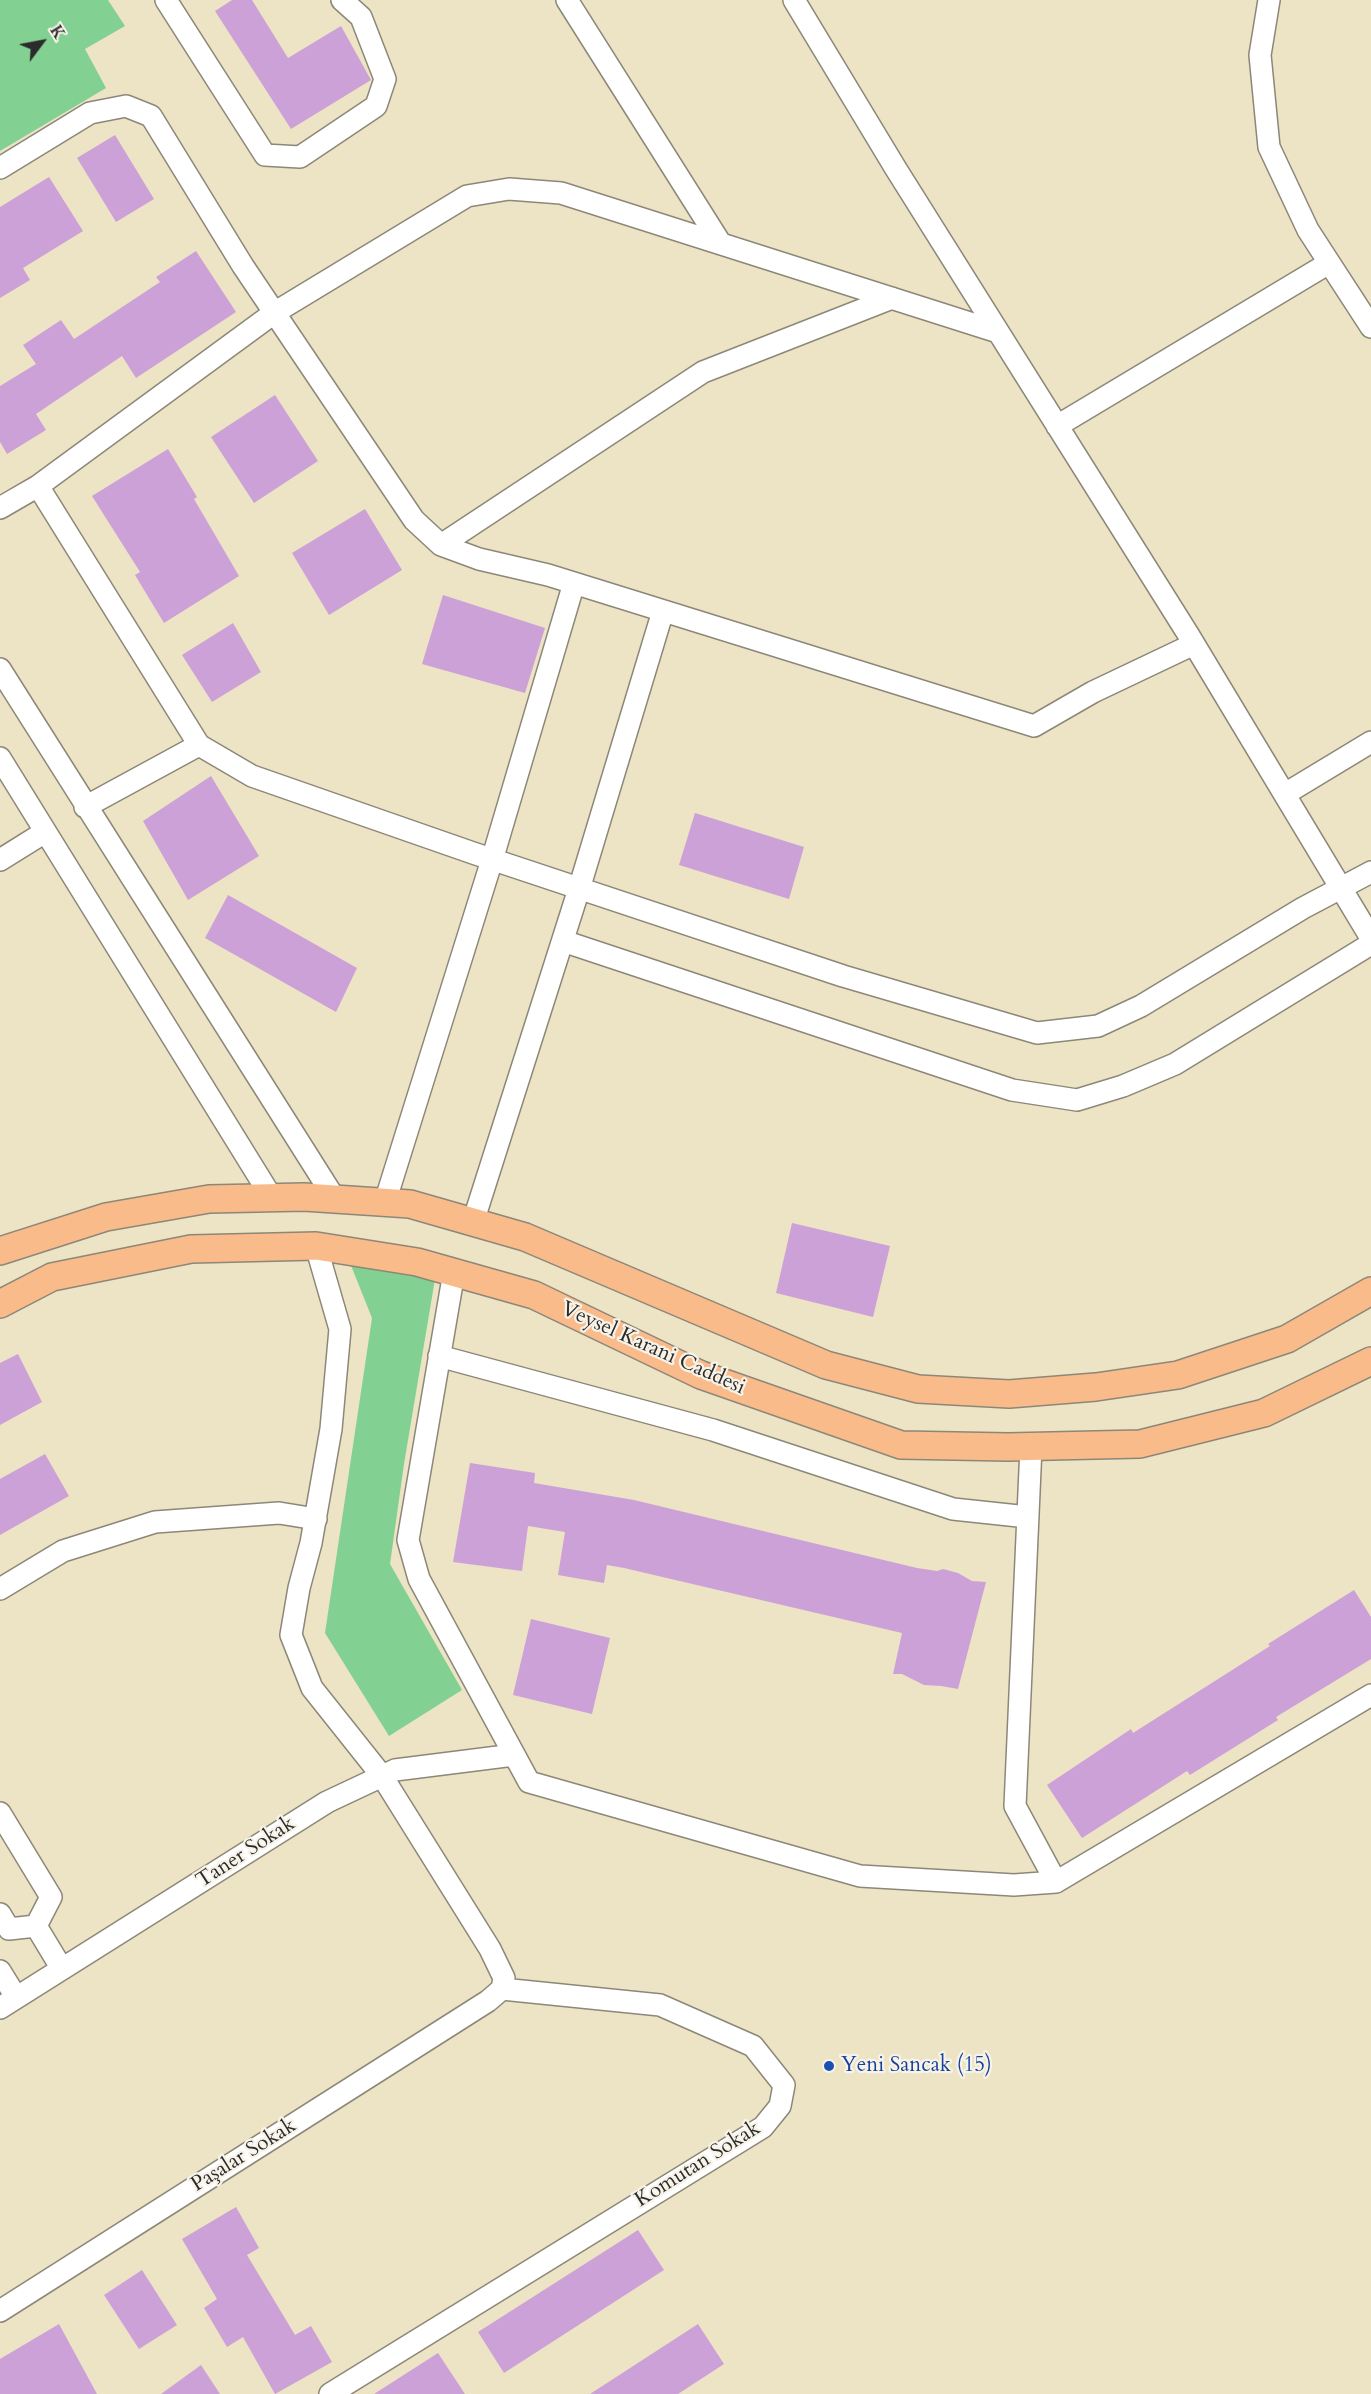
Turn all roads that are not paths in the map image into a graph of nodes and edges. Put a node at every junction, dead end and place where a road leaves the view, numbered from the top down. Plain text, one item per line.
1 (166, 0) edge
2 (342, 0) edge
3 (567, 0) edge
4 (794, 0) edge
5 (1269, 0) edge
6 (0, 168) edge
7 (720, 244) junction
8 (1329, 263) junction
9 (892, 298) junction
10 (274, 313) junction
11 (1371, 327) edge
12 (998, 332) junction
13 (1057, 426) junction
14 (38, 486) junction
15 (0, 508) edge
16 (441, 545) junction
17 (574, 583) junction
18 (663, 611) junction
19 (1194, 644) junction
20 (0, 669) edge
21 (1371, 742) edge
22 (199, 745) junction
23 (0, 758) edge
24 (1285, 794) junction
25 (85, 807) junction
26 (45, 832) junction
27 (0, 860) edge
28 (492, 860) junction
29 (1371, 872) edge
30 (1341, 888) junction
31 (579, 889) junction
32 (1371, 938) edge
33 (563, 941) junction
34 (1371, 944) edge
35 (273, 1198) junction
36 (335, 1199) junction
37 (385, 1202) junction
38 (473, 1222) junction
39 (316, 1246) junction
40 (0, 1251) edge
41 (454, 1272) junction
42 (1371, 1291) edge
43 (0, 1304) edge
44 (439, 1356) junction
45 (1371, 1361) edge
46 (1031, 1447) junction
47 (1028, 1516) junction
48 (316, 1519) junction
49 (0, 1589) edge
50 (1371, 1695) edge
51 (514, 1755) junction
52 (382, 1776) junction
53 (0, 1813) edge
54 (1056, 1882) junction
55 (0, 1914) edge
56 (36, 1926) junction
57 (62, 1969) junction
58 (0, 1971) edge
59 (495, 1995) junction
60 (8, 2003) edge
61 (0, 2311) edge
62 (330, 2394) edge

1 - 2 street
3 - 7 street
4 - 12 street
5 - 8 street
6 - 10 street
7 - 9 street
7 - 10 street
8 - 11 street
8 - 13 street
9 - 12 street
9 - 16 street
10 - 14 street
10 - 16 street
12 - 13 street
13 - 19 street
14 - 15 street
14 - 22 street
16 - 17 street
17 - 18 street
17 - 28 street
18 - 19 street
18 - 31 street
19 - 24 street
20 - 25 street
21 - 24 street
22 - 25 street
22 - 28 street
23 - 26 street
24 - 30 street
25 - 36 street
26 - 27 street
26 - 35 street
28 - 31 street
28 - 37 street
29 - 30 street
30 - 31 street
30 - 32 street
31 - 33 street
33 - 34 street
33 - 38 street
35 - 36 main road
35 - 40 main road
36 - 37 main road
37 - 38 main road
38 - 42 main road
39 - 41 main road, Veysel Karani Caddesi
39 - 43 main road, Veysel Karani Caddesi
39 - 48 street
41 - 44 street
41 - 46 main road, Veysel Karani Caddesi
44 - 47 street
44 - 51 street
45 - 46 main road, Veysel Karani Caddesi
46 - 47 street
47 - 54 street
48 - 49 street
48 - 52 street
50 - 54 street
51 - 52 street, Taner Sokak
51 - 54 street
52 - 57 street, Taner Sokak
52 - 59 street
53 - 56 street
55 - 56 street
56 - 57 street
57 - 60 street, Taner Sokak
58 - 60 street
59 - 61 street, Paşalar Sokak
59 - 62 street, Komutan Sokak

